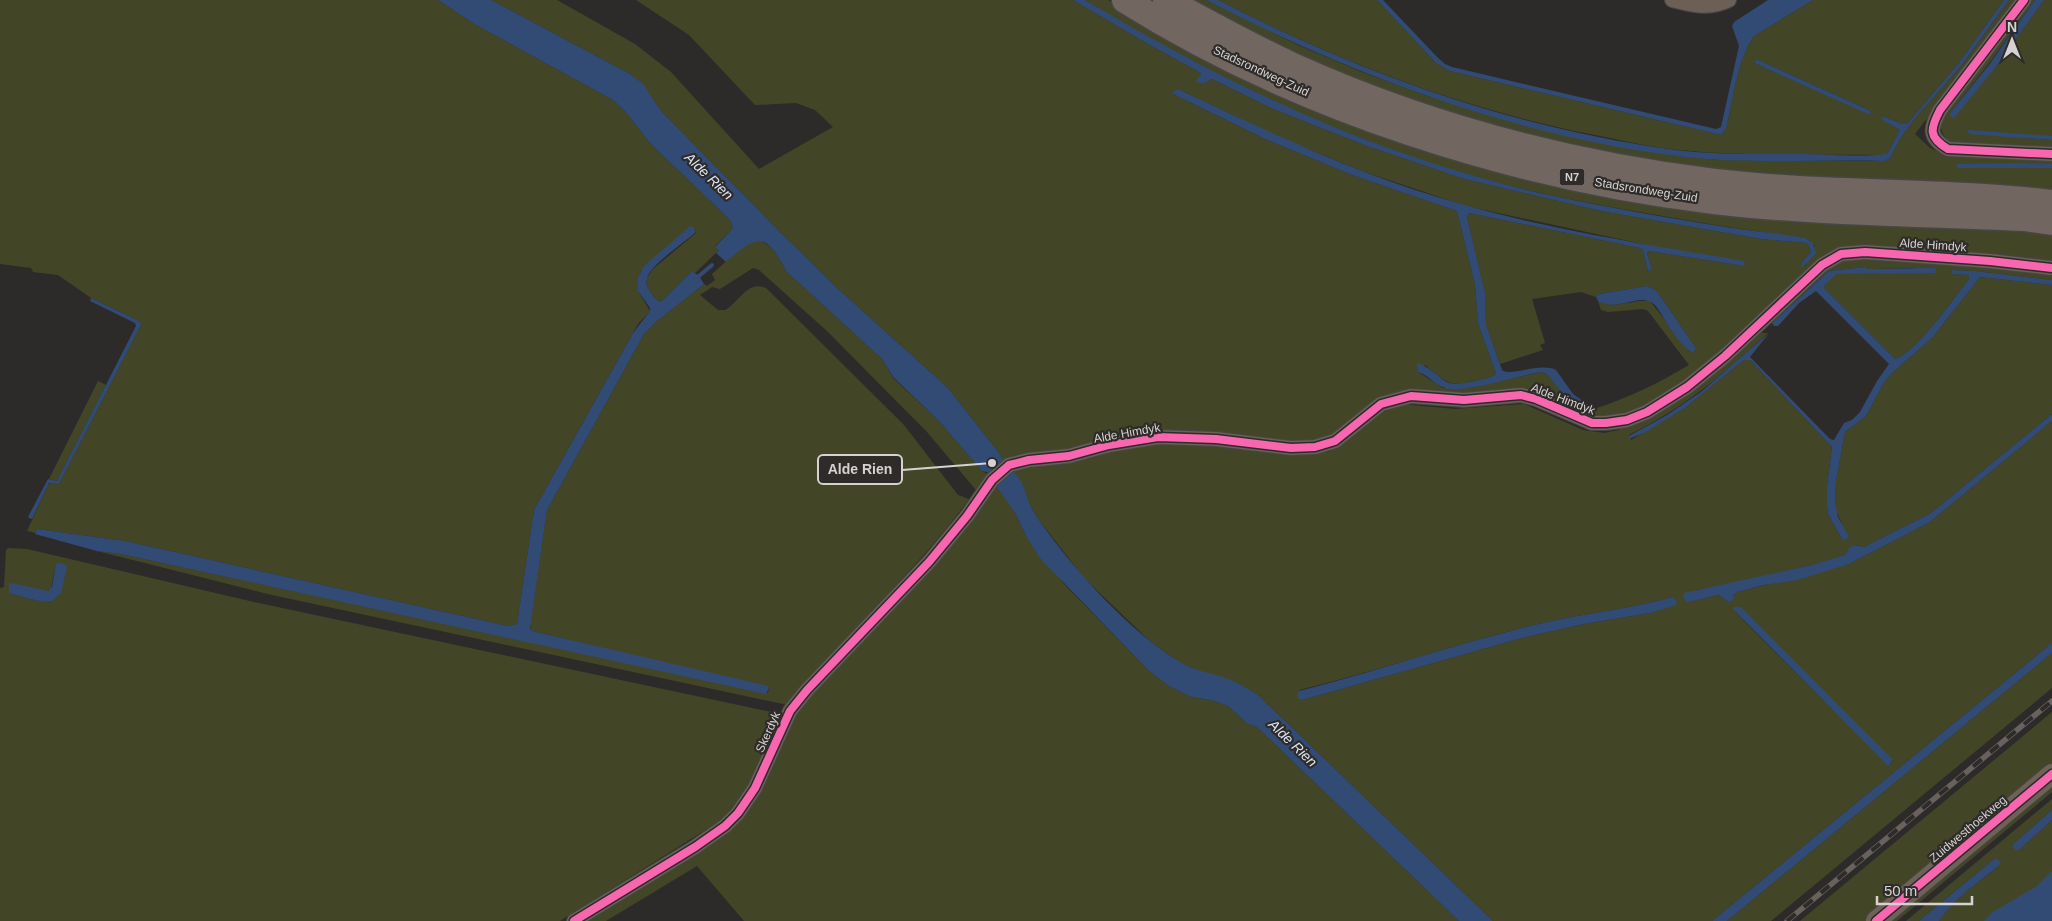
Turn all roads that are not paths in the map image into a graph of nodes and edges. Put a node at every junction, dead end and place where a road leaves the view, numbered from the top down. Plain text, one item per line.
1 (1125, 0) edge
2 (1166, 0) edge
3 (1672, 0) edge
4 (1729, 0) edge
5 (2024, 0) edge
6 (2052, 154) edge
7 (2052, 202) edge
8 (2052, 222) edge
9 (2052, 268) edge
10 (979, 496) joint
11 (2052, 774) edge
12 (574, 921) edge
13 (1876, 921) edge

1 - 8 highway, Stadsrondweg-Zuid / N7
2 - 7 highway, Stadsrondweg-Zuid / N7
3 - 4 street
5 - 6 street
9 - 10 street, Alde Himdyk
10 - 12 street, Skerdyk
11 - 13 street, Zuidwesthoekweg

